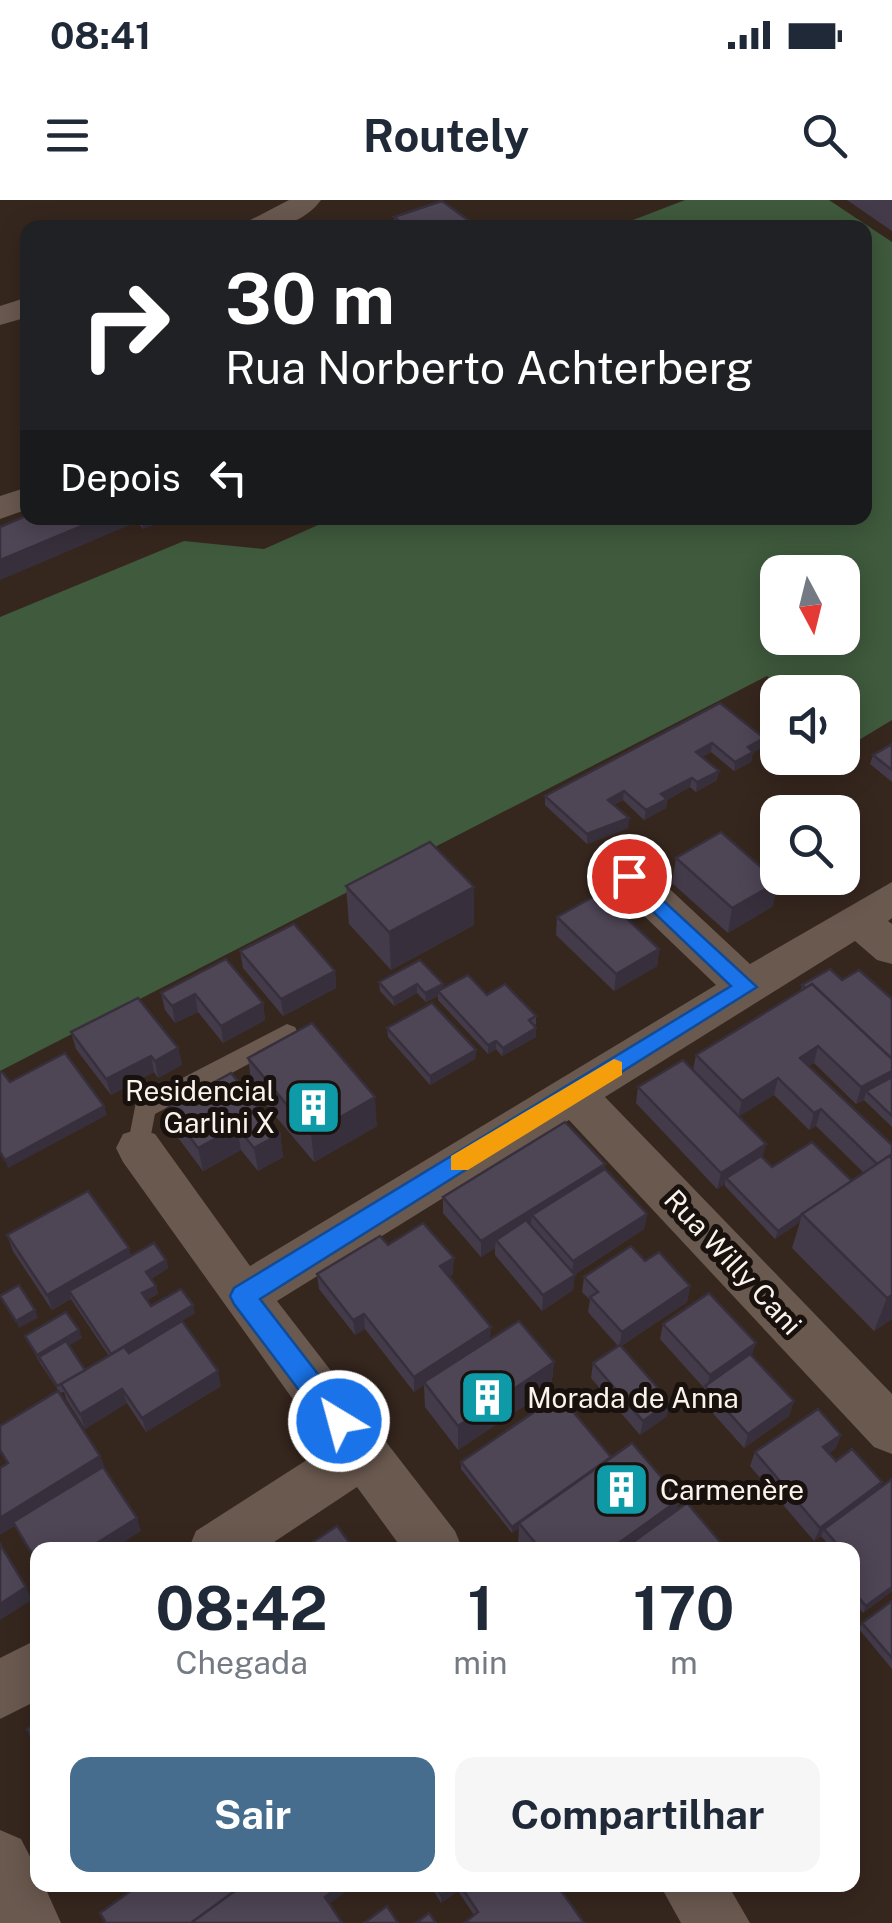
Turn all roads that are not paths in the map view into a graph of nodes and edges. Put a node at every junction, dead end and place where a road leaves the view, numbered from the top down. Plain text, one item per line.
1 (304, 213) edge
2 (278, 220) edge
3 (629, 876) dead end
4 (881, 921) edge
5 (746, 987) junction
6 (287, 1033) edge
7 (573, 1094) junction
8 (139, 1148) joint
9 (243, 1296) junction
10 (892, 1430) edge
11 (363, 1452) junction
12 (226, 1542) edge
13 (430, 1542) edge
14 (30, 1671) edge
15 (0, 1691) edge
16 (0, 1860) edge
17 (695, 1892) edge
18 (30, 1923) edge
19 (719, 1923) edge

1 - 2 street
3 - 5 street
4 - 5 street
5 - 7 street
6 - 8 lane
7 - 9 street
7 - 10 street, Rua Willy Cani
8 - 9 street
9 - 11 street
11 - 12 street
11 - 13 street
14 - 15 street
16 - 18 street
17 - 19 street

